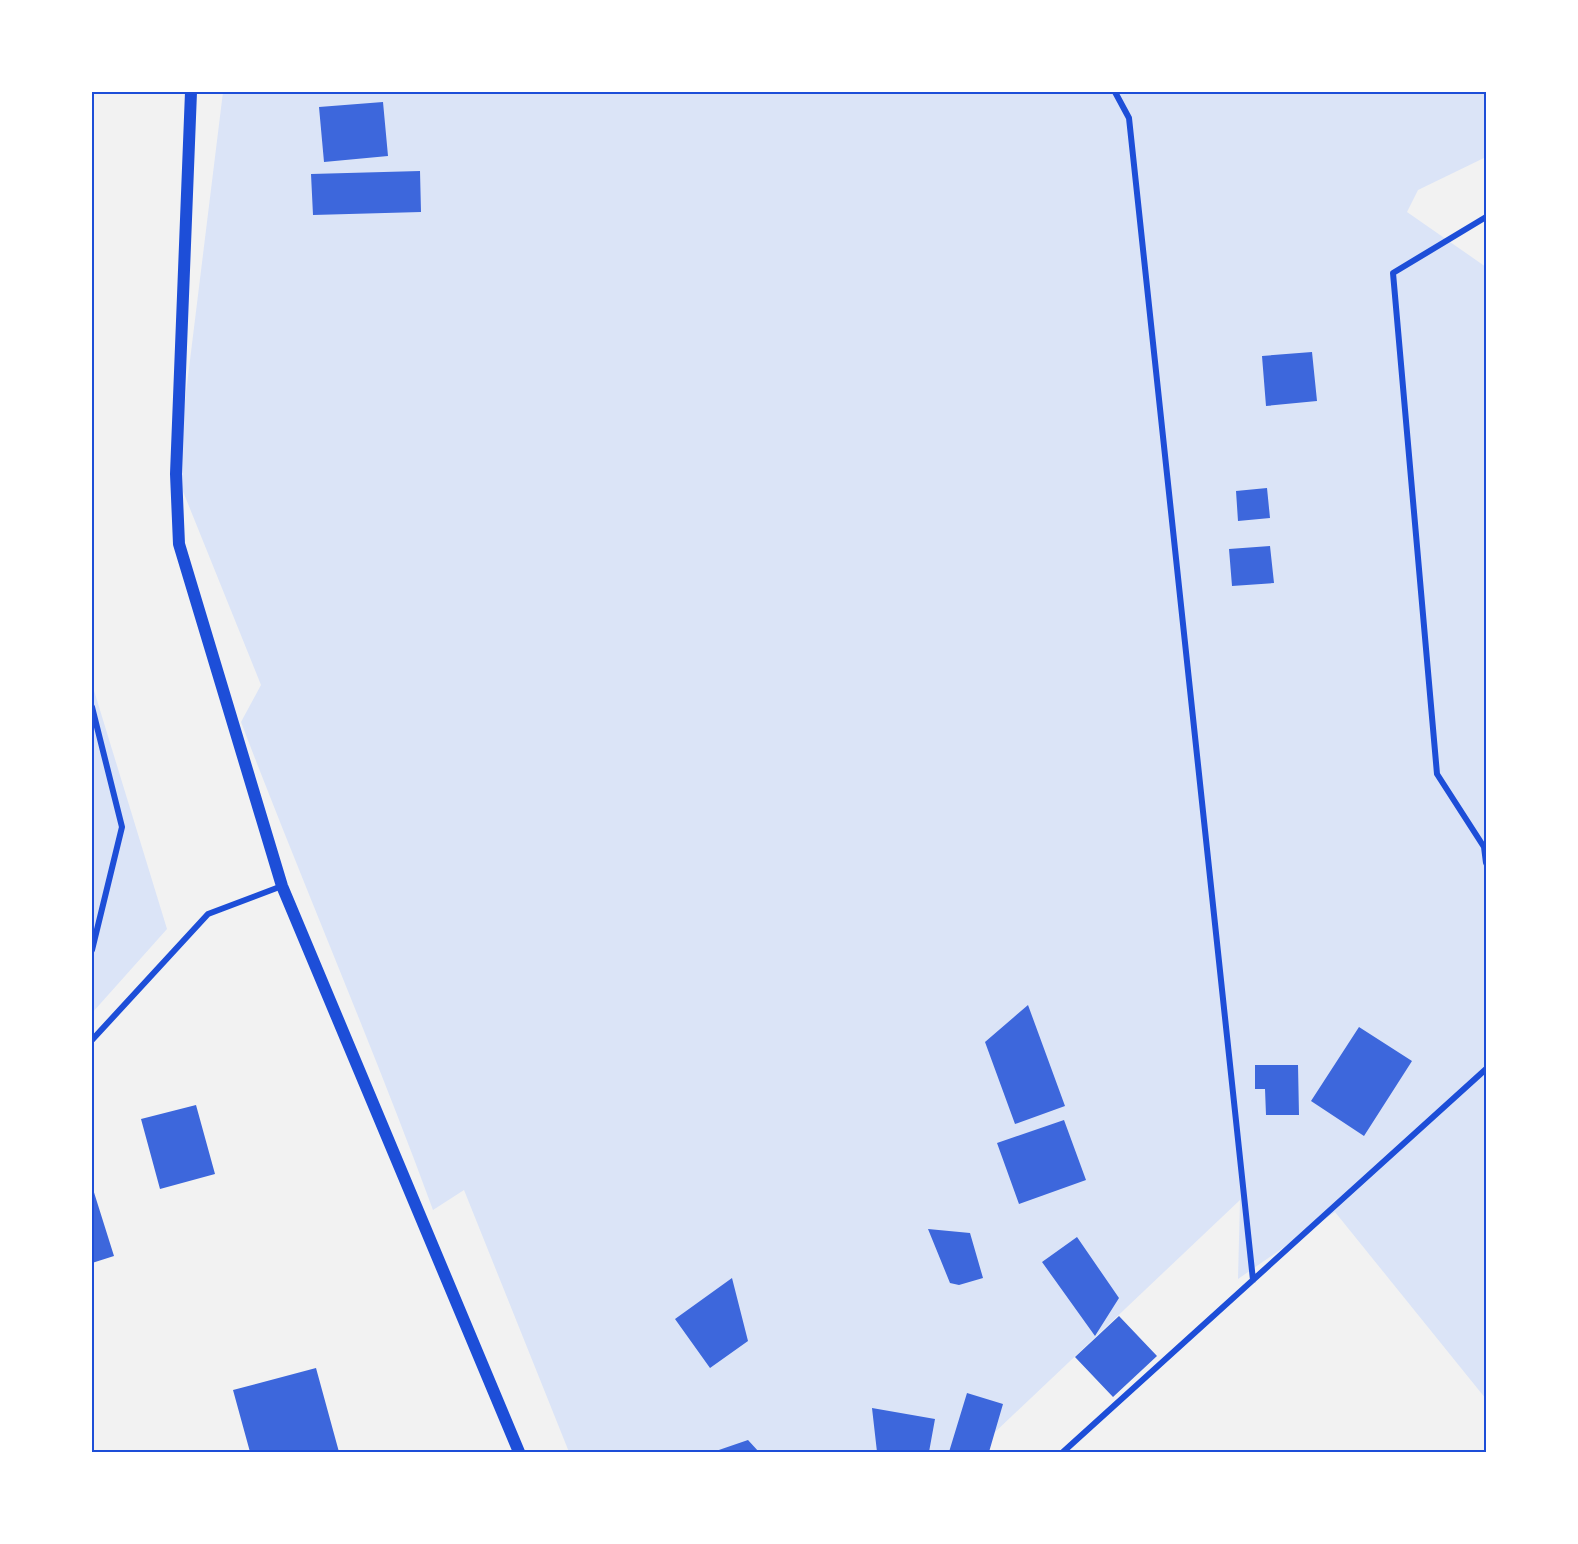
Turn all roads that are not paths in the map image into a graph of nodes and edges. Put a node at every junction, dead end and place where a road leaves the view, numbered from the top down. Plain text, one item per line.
1 (190, 92) edge
2 (1116, 92) edge
3 (1486, 217) edge
4 (92, 707) edge
5 (1486, 863) edge
6 (282, 886) junction
7 (92, 950) edge
8 (92, 1040) edge
9 (1486, 1069) edge
10 (1253, 1280) junction
11 (519, 1452) edge
12 (1063, 1452) edge

1 - 6 main road
2 - 10 street
3 - 5 street
4 - 7 street
6 - 8 street
6 - 11 main road
9 - 10 street
10 - 12 street

